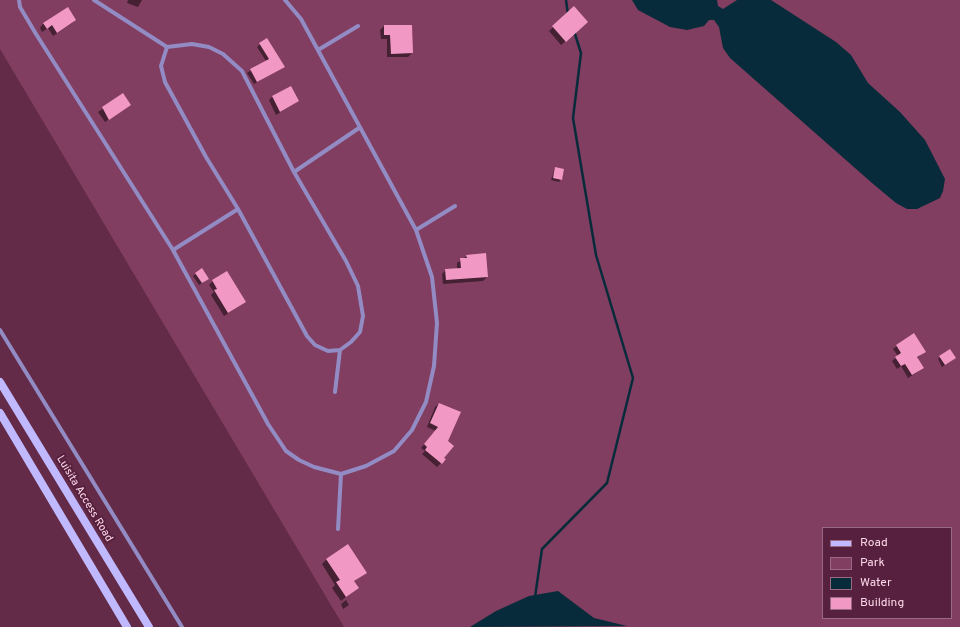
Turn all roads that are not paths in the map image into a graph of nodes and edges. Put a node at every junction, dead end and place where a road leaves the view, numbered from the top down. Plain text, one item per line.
1 (19, 0) edge
2 (94, 0) edge
3 (285, 0) edge
4 (358, 26) dead end
5 (167, 47) junction
6 (318, 50) junction
7 (359, 128) junction
8 (294, 172) junction
9 (456, 206) dead end
10 (238, 209) junction
11 (416, 230) junction
12 (173, 250) junction
13 (0, 330) edge
14 (340, 350) junction
15 (0, 382) edge
16 (335, 392) dead end
17 (0, 413) edge
18 (341, 474) junction
19 (338, 529) dead end
20 (127, 627) edge
21 (149, 627) edge
22 (182, 627) edge

1 - 12 street
2 - 5 street
3 - 6 street
4 - 6 street
5 - 8 street
5 - 10 street
6 - 7 street
7 - 8 street
7 - 11 street
8 - 14 street
9 - 11 street
10 - 12 street
10 - 14 street
11 - 18 street
12 - 18 street
13 - 22 street
14 - 16 street
15 - 21 main road, Luisita Access Road
17 - 20 main road
18 - 19 street

